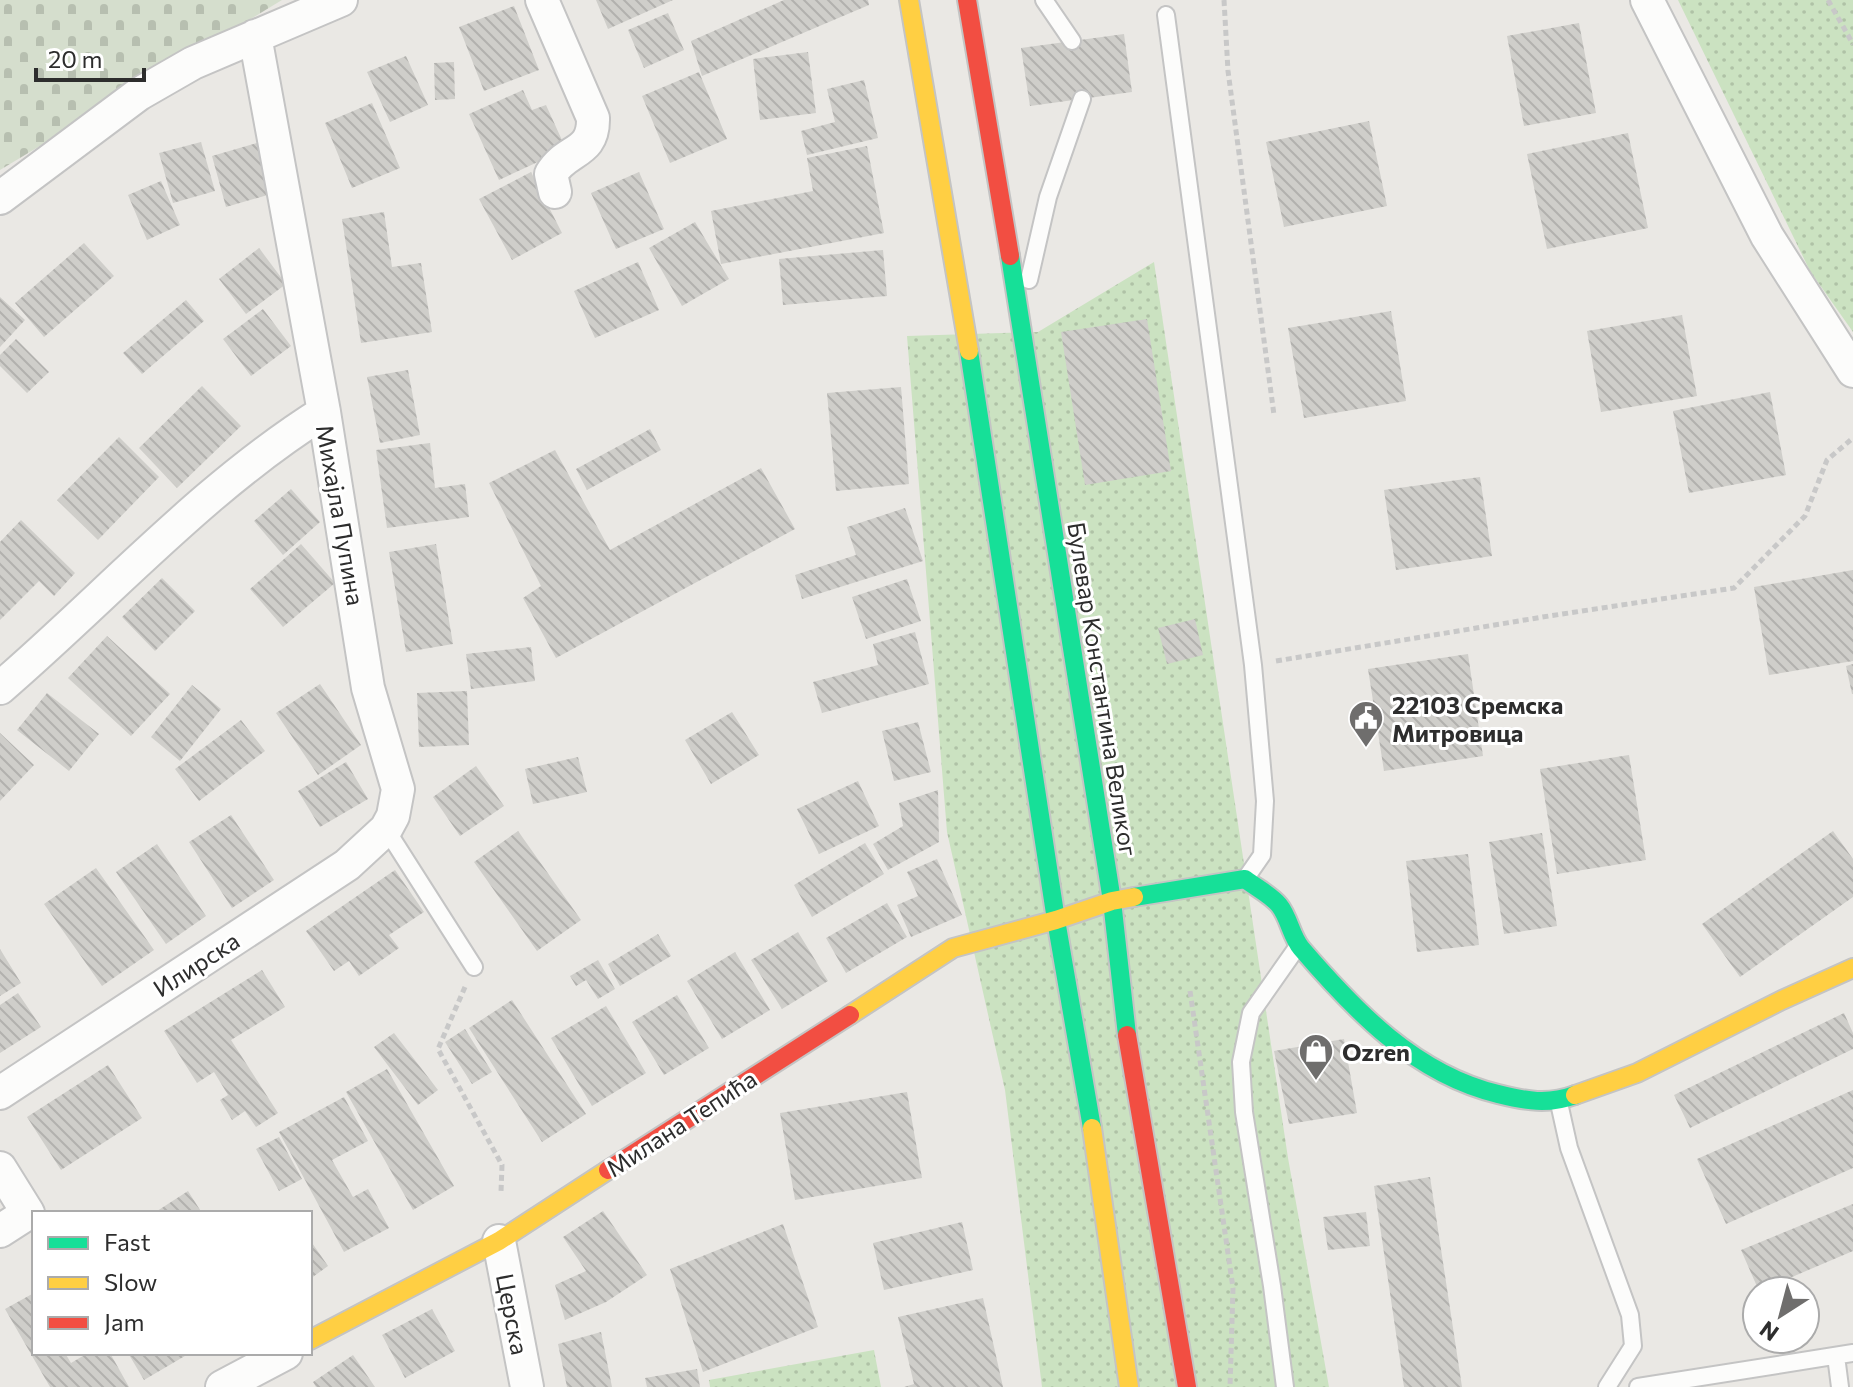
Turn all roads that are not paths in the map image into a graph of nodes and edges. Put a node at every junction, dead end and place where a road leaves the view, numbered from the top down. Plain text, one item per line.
1 (542, 0) edge
2 (909, 0) edge
3 (967, 0) edge
4 (1044, 0) edge
5 (1647, 0) edge
6 (324, 3) edge
7 (1166, 15) dead end
8 (255, 36) junction
9 (1072, 41) dead end
10 (1082, 99) dead end
11 (555, 192) dead end
12 (0, 198) edge
13 (1020, 316) junction
14 (1853, 371) edge
15 (324, 412) junction
16 (0, 688) edge
17 (386, 829) junction
18 (1245, 879) junction
19 (1112, 901) junction
20 (1056, 920) junction
21 (1298, 944) junction
22 (474, 967) road end
23 (1853, 968) edge
24 (0, 1093) edge
25 (1558, 1101) junction
26 (0, 1168) edge
27 (0, 1231) edge
28 (499, 1241) junction
29 (312, 1339) edge
30 (1853, 1353) edge
31 (282, 1355) edge
32 (1836, 1356) junction
33 (222, 1387) edge
34 (527, 1387) edge
35 (1129, 1387) edge
36 (1187, 1387) edge
37 (1285, 1387) edge
38 (1607, 1387) edge
39 (1638, 1387) edge
40 (1840, 1387) edge

1 - 11 street
2 - 20 main road
3 - 13 main road, Булевар Константина Великог
4 - 9 lane
5 - 14 street
6 - 8 street
7 - 18 lane
8 - 12 street
8 - 15 street, Михајла Пупина
10 - 13 lane
13 - 19 main road, Булевар Константина Великог
15 - 16 street
15 - 17 street, Михајла Пупина
17 - 22 lane
17 - 24 street, Илирска
18 - 19 main road, Милана Тепића
18 - 21 main road
19 - 20 main road, Милана Тепића
19 - 36 main road, Булевар Константина Великог
20 - 28 main road, Милана Тепића
20 - 35 main road
21 - 25 main road
21 - 37 lane
23 - 25 main road
25 - 38 lane
26 - 27 street
28 - 29 main road, Милана Тепића
28 - 34 street, Церска
30 - 32 lane
31 - 33 street
32 - 39 lane
32 - 40 lane

